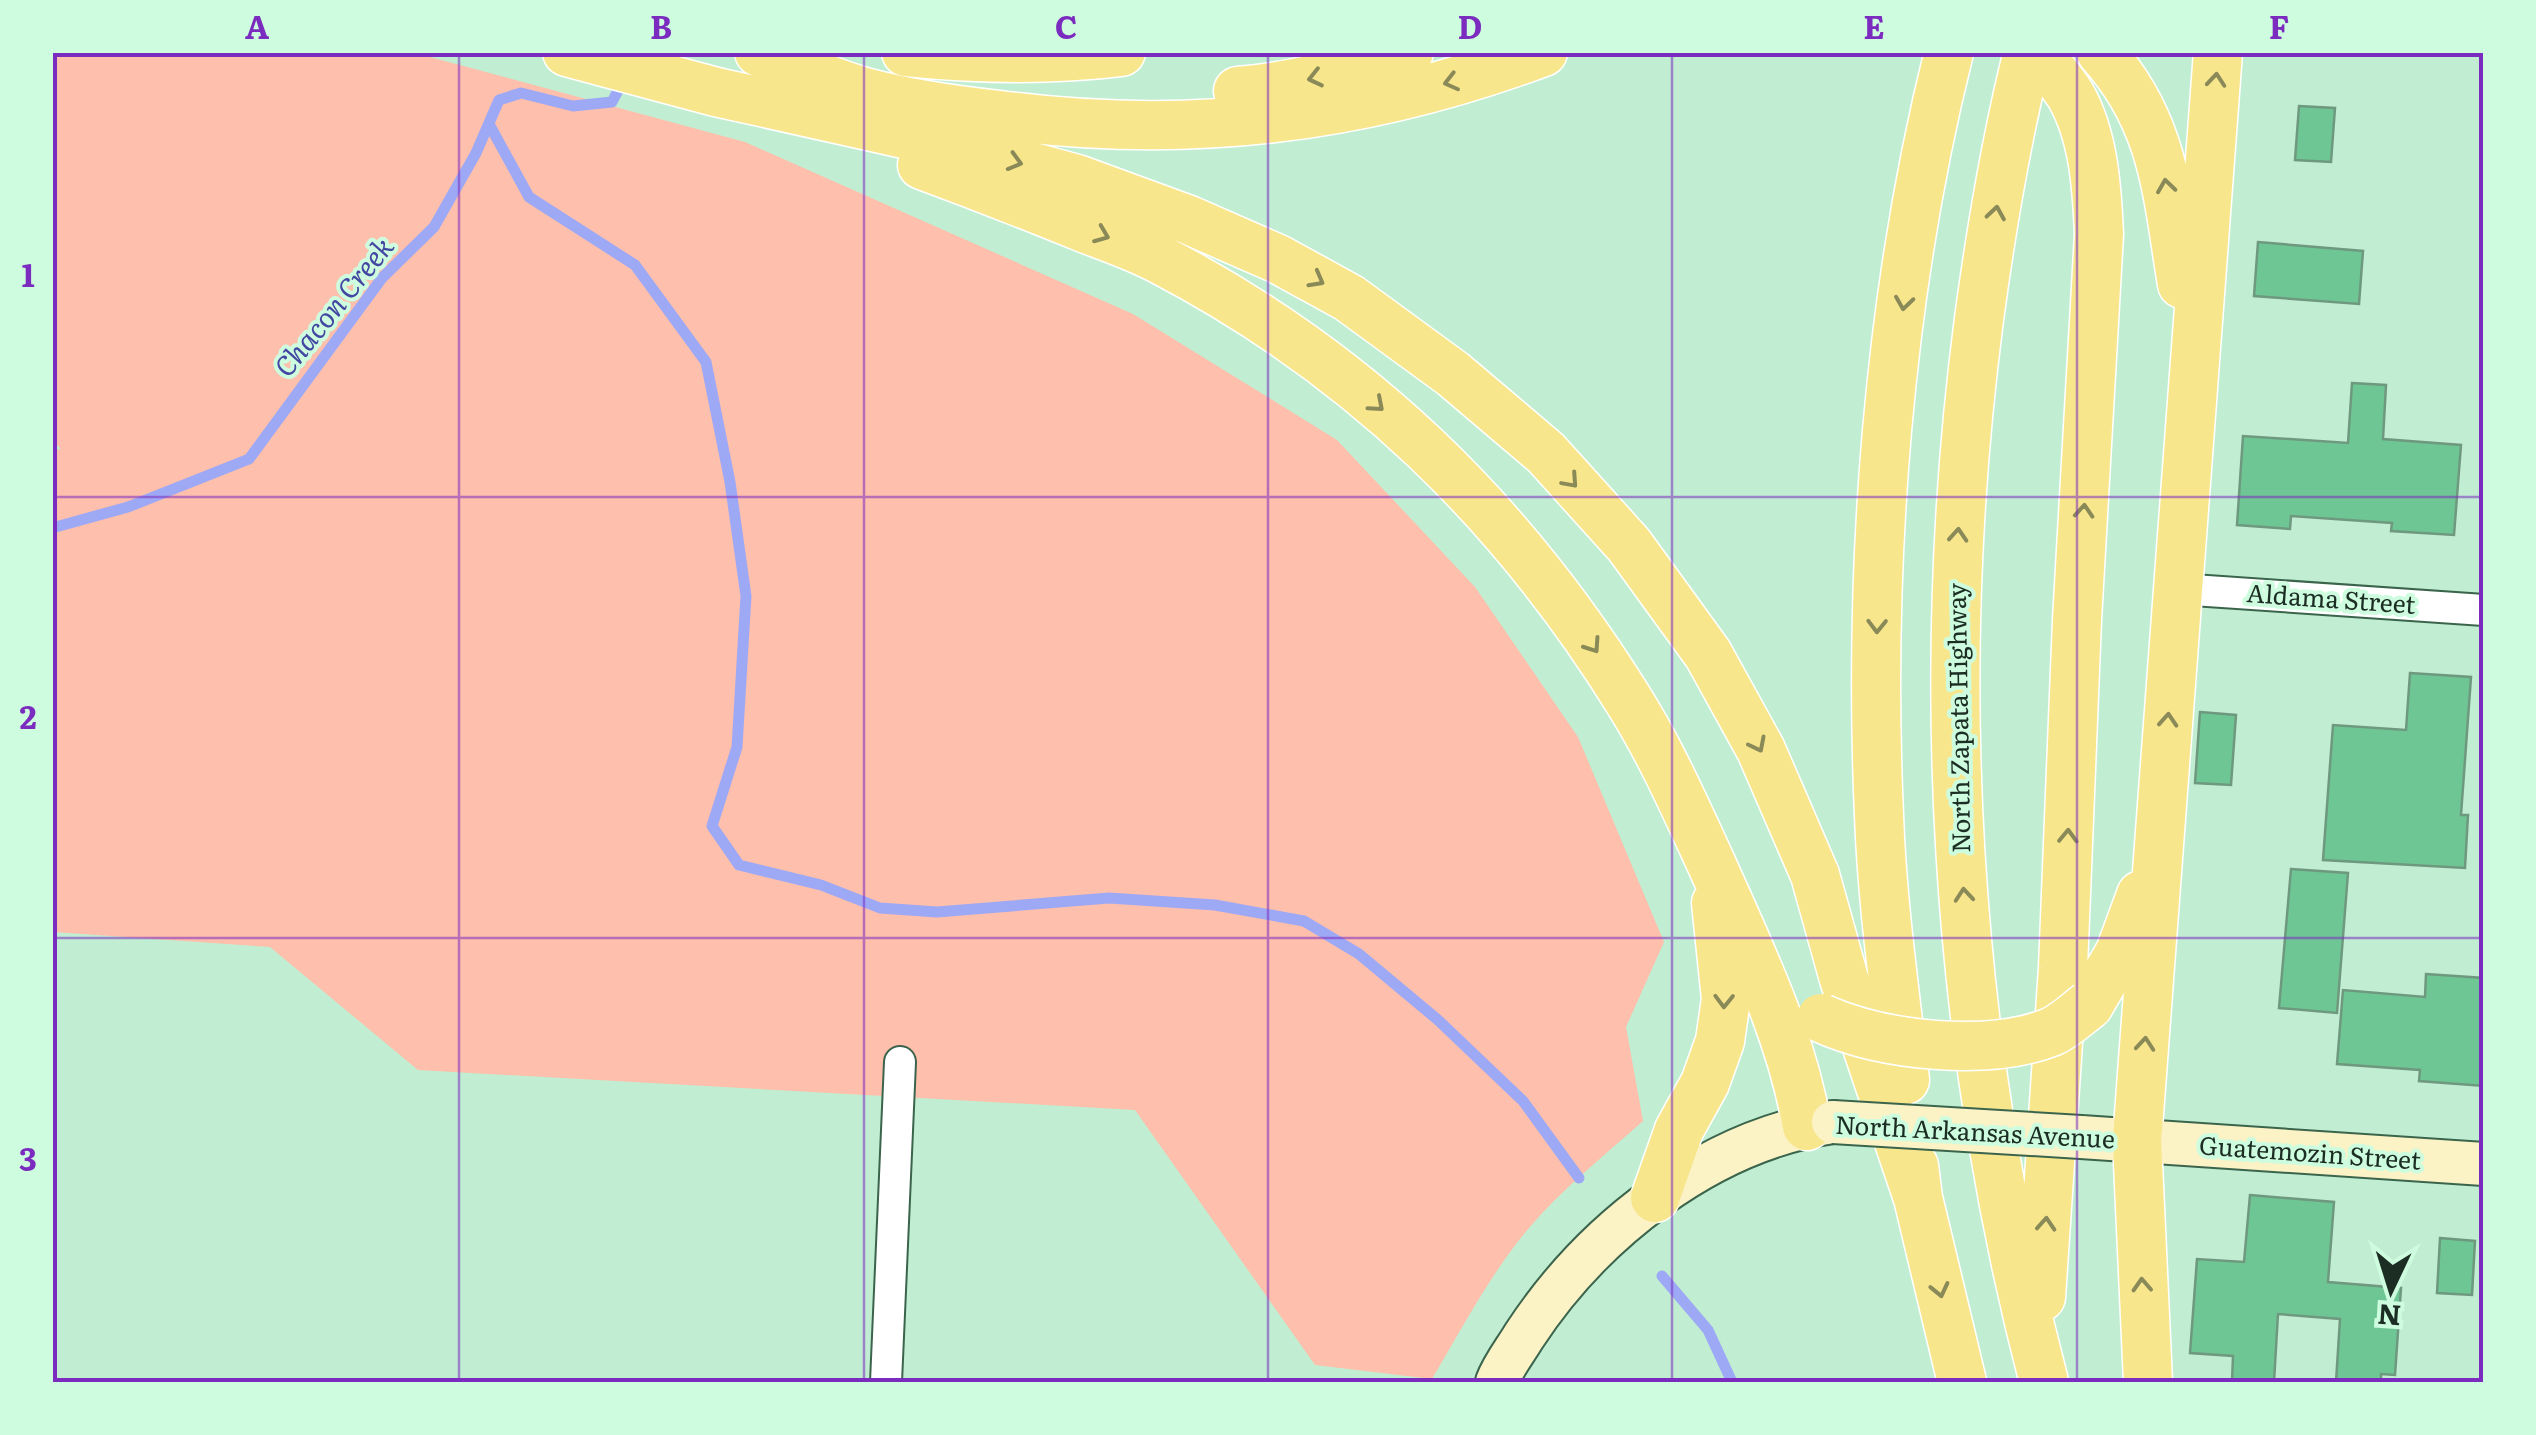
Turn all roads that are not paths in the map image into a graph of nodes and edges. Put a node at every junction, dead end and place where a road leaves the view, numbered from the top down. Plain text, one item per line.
1 (567, 52) edge
2 (758, 52) edge
3 (784, 52) edge
4 (906, 52) edge
5 (1120, 52) edge
6 (1410, 52) edge
7 (1543, 52) edge
8 (1949, 52) edge
9 (2028, 52) edge
10 (2038, 52) edge
11 (2101, 52) edge
12 (2218, 52) edge
13 (716, 92) junction
14 (2194, 351) junction
15 (2178, 589) junction
16 (2484, 610) edge
17 (2158, 849) junction
18 (1714, 870) junction
19 (900, 1062) dead end
20 (1820, 1124) junction
21 (2137, 1141) junction
22 (2484, 1164) edge
23 (1655, 1198) junction
24 (1918, 1198) junction
25 (2041, 1369) edge
26 (886, 1382) edge
27 (1497, 1382) edge
28 (1962, 1382) edge
29 (2148, 1382) edge

1 - 13 main road
7 -> 2 main road
6 -> 3 main road
4 - 5 main road
8 -> 24 main road
25 -> 9 main road, North Zapata Highway
25 -> 10 main road
14 -> 11 main road
14 -> 12 main road
13 -> 18 main road
13 -> 24 main road
14 - 15 main road
15 - 16 street, Aldama Street
17 -> 15 main road
17 - 18 main road, bridge
21 -> 17 main road
18 - 20 main road
18 -> 23 main road
19 - 26 street
20 - 21 main road, North Arkansas Avenue, bridge
20 - 23 main road, North Arkansas Avenue
21 - 22 main road, Guatemozin Street
29 -> 21 main road
23 - 27 main road, North Arkansas Avenue
24 -> 28 main road

